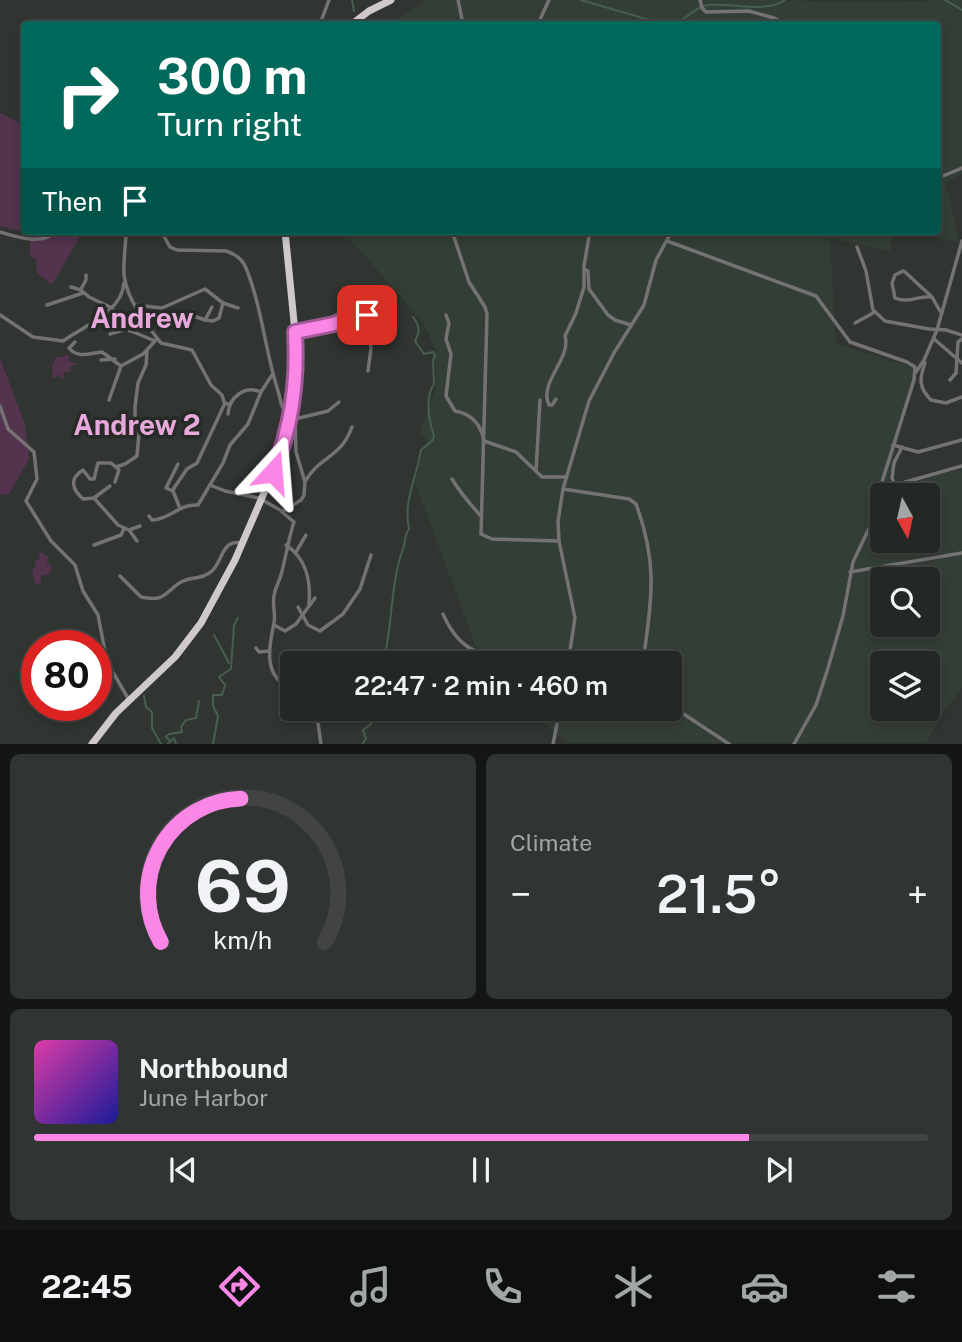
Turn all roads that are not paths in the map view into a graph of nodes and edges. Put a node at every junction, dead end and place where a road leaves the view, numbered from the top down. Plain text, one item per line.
1 (329, 0) edge
2 (391, 0) edge
3 (458, 0) edge
4 (549, 0) edge
5 (701, 4) edge
6 (321, 21) edge
7 (356, 21) edge
8 (462, 21) edge
9 (539, 21) edge
10 (780, 21) edge
11 (962, 168) edge
12 (941, 177) edge
13 (0, 232) edge
14 (51, 235) edge
15 (126, 235) edge
16 (163, 235) edge
17 (285, 235) edge
18 (453, 235) edge
19 (589, 235) edge
20 (670, 235) edge
21 (667, 241) junction
22 (962, 241) edge
23 (857, 247) dead end
24 (584, 270) junction
25 (86, 275) dead end
26 (125, 277) junction
27 (71, 287) dead end
28 (82, 291) junction
29 (932, 297) junction
30 (223, 303) junction
31 (47, 305) dead end
32 (135, 305) junction
33 (212, 307) dead end
34 (112, 308) junction
35 (238, 308) dead end
36 (376, 312) dead end
37 (875, 312) junction
38 (185, 313) dead end
39 (942, 313) junction
40 (446, 314) dead end
41 (0, 315) edge
42 (365, 315) junction
43 (205, 320) junction
44 (145, 321) junction
45 (341, 321) junction
46 (855, 323) dead end
47 (631, 325) junction
48 (128, 330) junction
49 (937, 330) junction
50 (295, 332) junction
51 (110, 334) dead end
52 (350, 334) dead end
53 (962, 337) edge
54 (934, 338) junction
55 (156, 340) junction
56 (75, 342) dead end
57 (147, 351) junction
58 (957, 358) junction
59 (114, 359) junction
60 (101, 360) dead end
61 (924, 360) junction
62 (962, 363) edge
63 (121, 366) junction
64 (368, 371) dead end
65 (916, 372) junction
66 (272, 376) junction
67 (950, 380) dead end
68 (261, 392) junction
69 (962, 397) edge
70 (556, 399) dead end
71 (109, 400) dead end
72 (540, 400) dead end
73 (339, 402) dead end
74 (227, 404) junction
75 (0, 406) edge
76 (229, 414) dead end
77 (292, 418) junction
78 (352, 427) dead end
79 (962, 440) edge
80 (484, 441) junction
81 (893, 445) junction
82 (902, 447) junction
83 (178, 464) dead end
84 (962, 466) edge
85 (116, 467) junction
86 (536, 472) junction
87 (566, 477) junction
88 (452, 479) dead end
89 (115, 482) dead end
90 (305, 482) junction
91 (211, 485) junction
92 (110, 486) dead end
93 (563, 489) junction
94 (173, 491) junction
95 (94, 498) junction
96 (263, 499) junction
97 (180, 508) junction
98 (282, 511) junction
99 (481, 515) junction
100 (149, 516) dead end
101 (140, 526) dead end
102 (126, 529) junction
103 (306, 536) dead end
104 (137, 541) dead end
105 (559, 541) junction
106 (242, 543) junction
107 (94, 545) dead end
108 (286, 545) junction
109 (296, 552) junction
110 (962, 553) edge
111 (371, 555) dead end
112 (850, 572) junction
113 (120, 576) dead end
114 (315, 598) dead end
115 (309, 606) junction
116 (298, 607) dead end
117 (303, 614) junction
118 (443, 614) dead end
119 (274, 625) junction
120 (256, 648) dead end
121 (268, 651) junction
122 (474, 651) edge
123 (570, 651) edge
124 (644, 651) edge
125 (280, 681) edge
126 (129, 700) junction
127 (682, 713) edge
128 (318, 721) edge
129 (558, 721) edge
130 (92, 744) edge
131 (321, 744) edge
132 (553, 744) edge
133 (729, 744) edge
134 (794, 744) edge

1 - 6 street
2 - 7 highway
3 - 8 street
4 - 9 street
5 - 10 street
11 - 12 street
13 - 14 street
15 - 26 street
16 - 66 street
17 - 50 highway
18 - 80 street
19 - 24 street
20 - 21 street
21 - 47 street
21 - 65 street
22 - 39 street
23 - 37 street
24 - 47 street
24 - 70 street
25 - 28 street
26 - 32 street
26 - 34 street
27 - 28 street
28 - 31 street
28 - 34 street
29 - 29 street
29 - 39 street
30 - 32 street
30 - 35 street
30 - 43 street
32 - 44 street
33 - 43 street
34 - 41 street
34 - 48 street
36 - 42 street
37 - 46 street
37 - 49 street
38 - 43 street
39 - 49 street
40 - 80 street
42 - 45 street
42 - 64 street
44 - 48 street
44 - 55 street
45 - 50 street
45 - 52 street
47 - 87 street
48 - 51 street
48 - 55 street
49 - 53 street
49 - 54 street
50 - 77 highway
53 - 58 street
54 - 58 street
54 - 61 street
55 - 57 street
55 - 74 street
56 - 59 street
57 - 63 street
57 - 85 street
58 - 62 street
58 - 67 street
59 - 60 street
59 - 63 street
61 - 65 street
61 - 69 street
63 - 71 street
65 - 81 street
66 - 68 street
66 - 77 street
68 - 74 street
68 - 91 street
72 - 86 street
73 - 77 street
74 - 76 street
74 - 94 street
75 - 126 street
77 - 90 street
77 - 96 highway
78 - 90 street
79 - 82 street
80 - 86 street
80 - 99 street
81 - 82 street
81 - 112 street
82 - 84 street
83 - 94 street
85 - 89 street
85 - 95 street
86 - 87 street
87 - 93 street
88 - 99 street
90 - 98 street
91 - 96 street
91 - 97 street
92 - 95 street
93 - 105 street
93 - 124 street
94 - 97 street
95 - 102 street
96 - 98 street
96 - 106 highway
97 - 100 street
98 - 108 street
99 - 105 street
101 - 102 street
102 - 104 street
102 - 107 street
103 - 109 street
105 - 123 street
106 - 113 street
106 - 126 highway
108 - 109 street
108 - 119 street
109 - 115 street
110 - 112 street
111 - 117 street
112 - 134 street
114 - 115 street
115 - 117 street
116 - 117 street
117 - 119 street
118 - 122 street
119 - 121 street
120 - 121 street
121 - 125 street
126 - 130 highway
127 - 133 street
128 - 131 street
129 - 132 street

